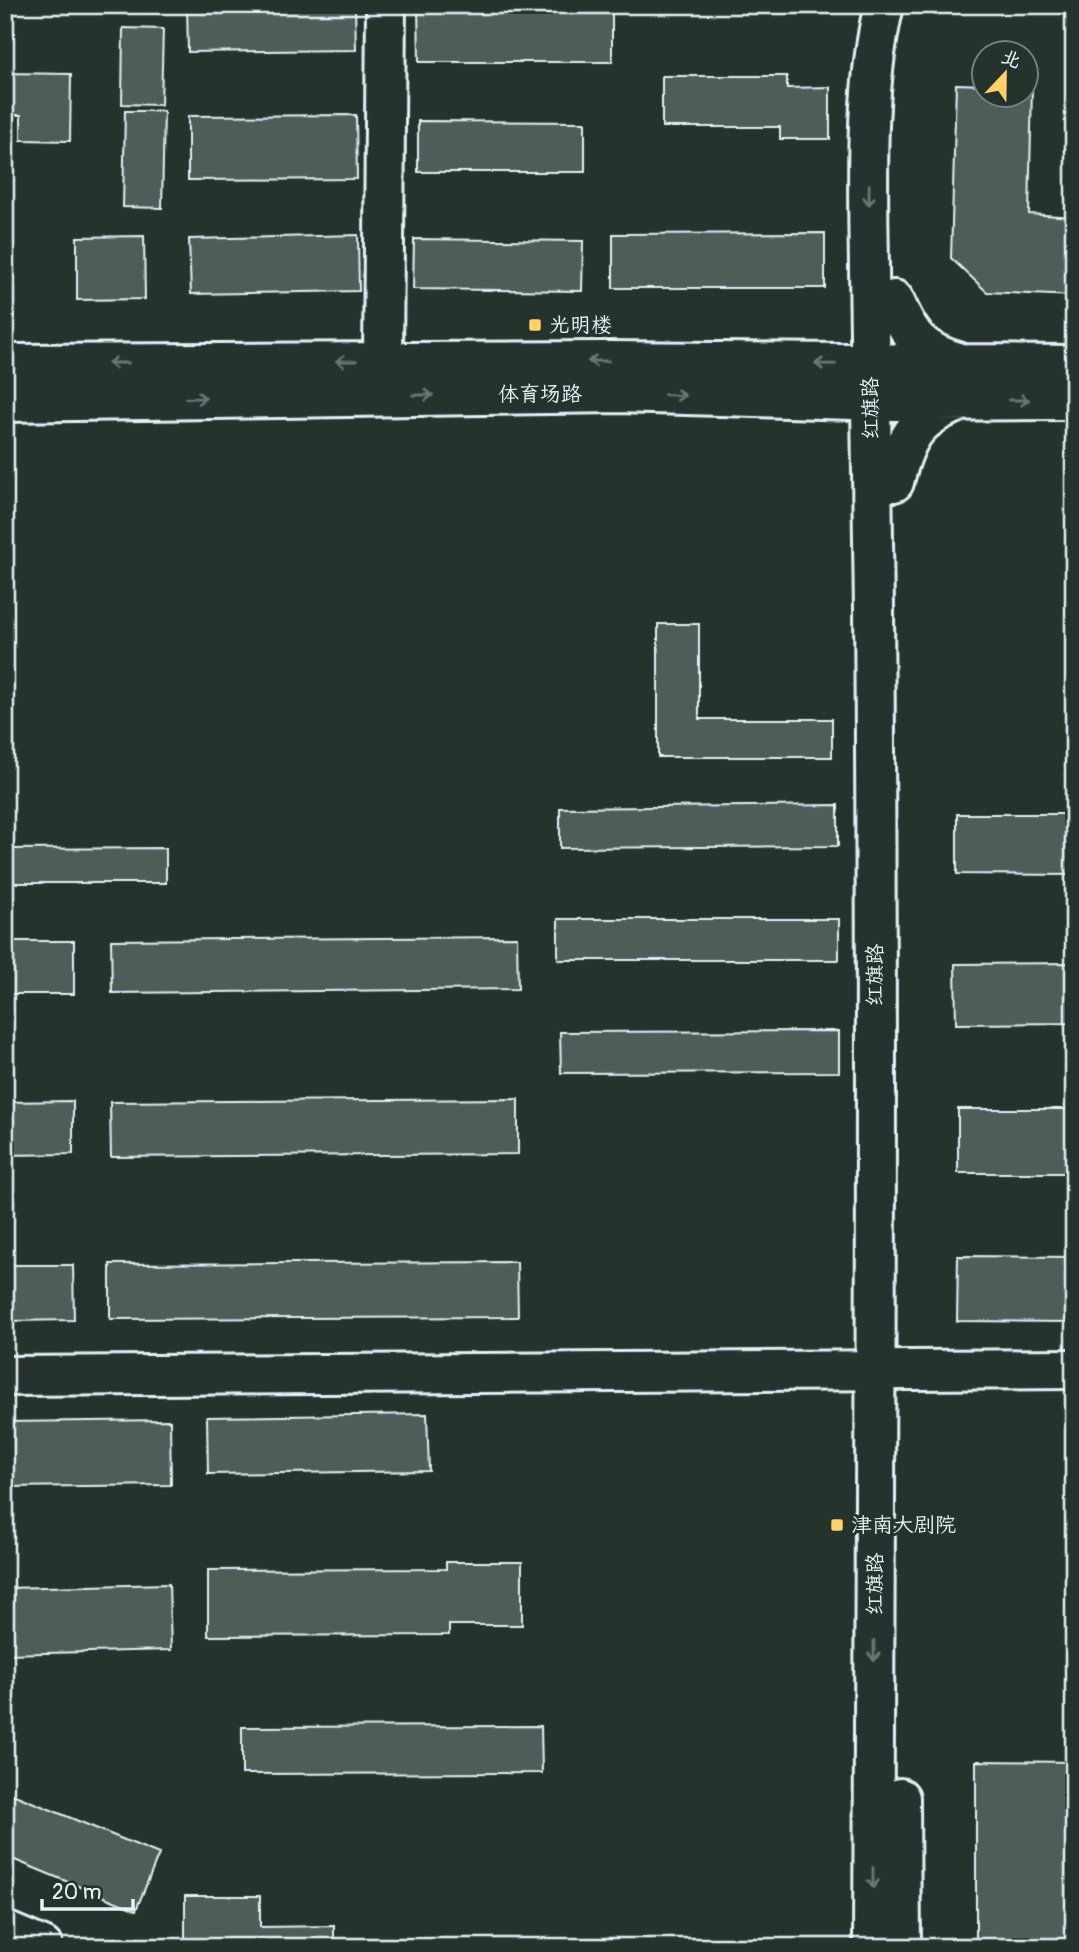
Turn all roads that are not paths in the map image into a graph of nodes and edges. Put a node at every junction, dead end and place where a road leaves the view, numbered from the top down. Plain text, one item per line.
1 (386, 5) edge
2 (884, 5) edge
3 (907, 5) edge
4 (881, 300) junction
5 (5, 363) edge
6 (1074, 365) edge
7 (384, 378) junction
8 (966, 382) junction
9 (888, 383) junction
10 (792, 398) junction
11 (1074, 400) edge
12 (5, 402) edge
13 (883, 481) junction
14 (887, 1369) junction
15 (1074, 1369) edge
16 (5, 1376) edge
17 (5, 1931) edge
18 (43, 1947) edge
19 (873, 1947) edge
20 (901, 1947) edge

1 - 7 main road
2 -> 4 main road, 红旗路
3 - 4 main road, 红旗路
4 - 8 main road
4 - 9 main road, 红旗路
7 -> 5 main road, 体育场路
6 - 8 main road, 体育场路
9 -> 7 main road, 体育场路
7 -> 10 main road, 体育场路
12 -> 7 main road, 体育场路
8 - 9 main road, 体育场路
8 -> 11 main road, 体育场路
8 - 13 main road
9 - 10 main road, 体育场路
9 - 13 main road, 红旗路
10 - 13 main road
13 - 14 main road, 红旗路
14 - 15 main road
14 - 16 main road
14 -> 19 main road, 红旗路
14 - 20 main road, 红旗路
17 - 18 main road

